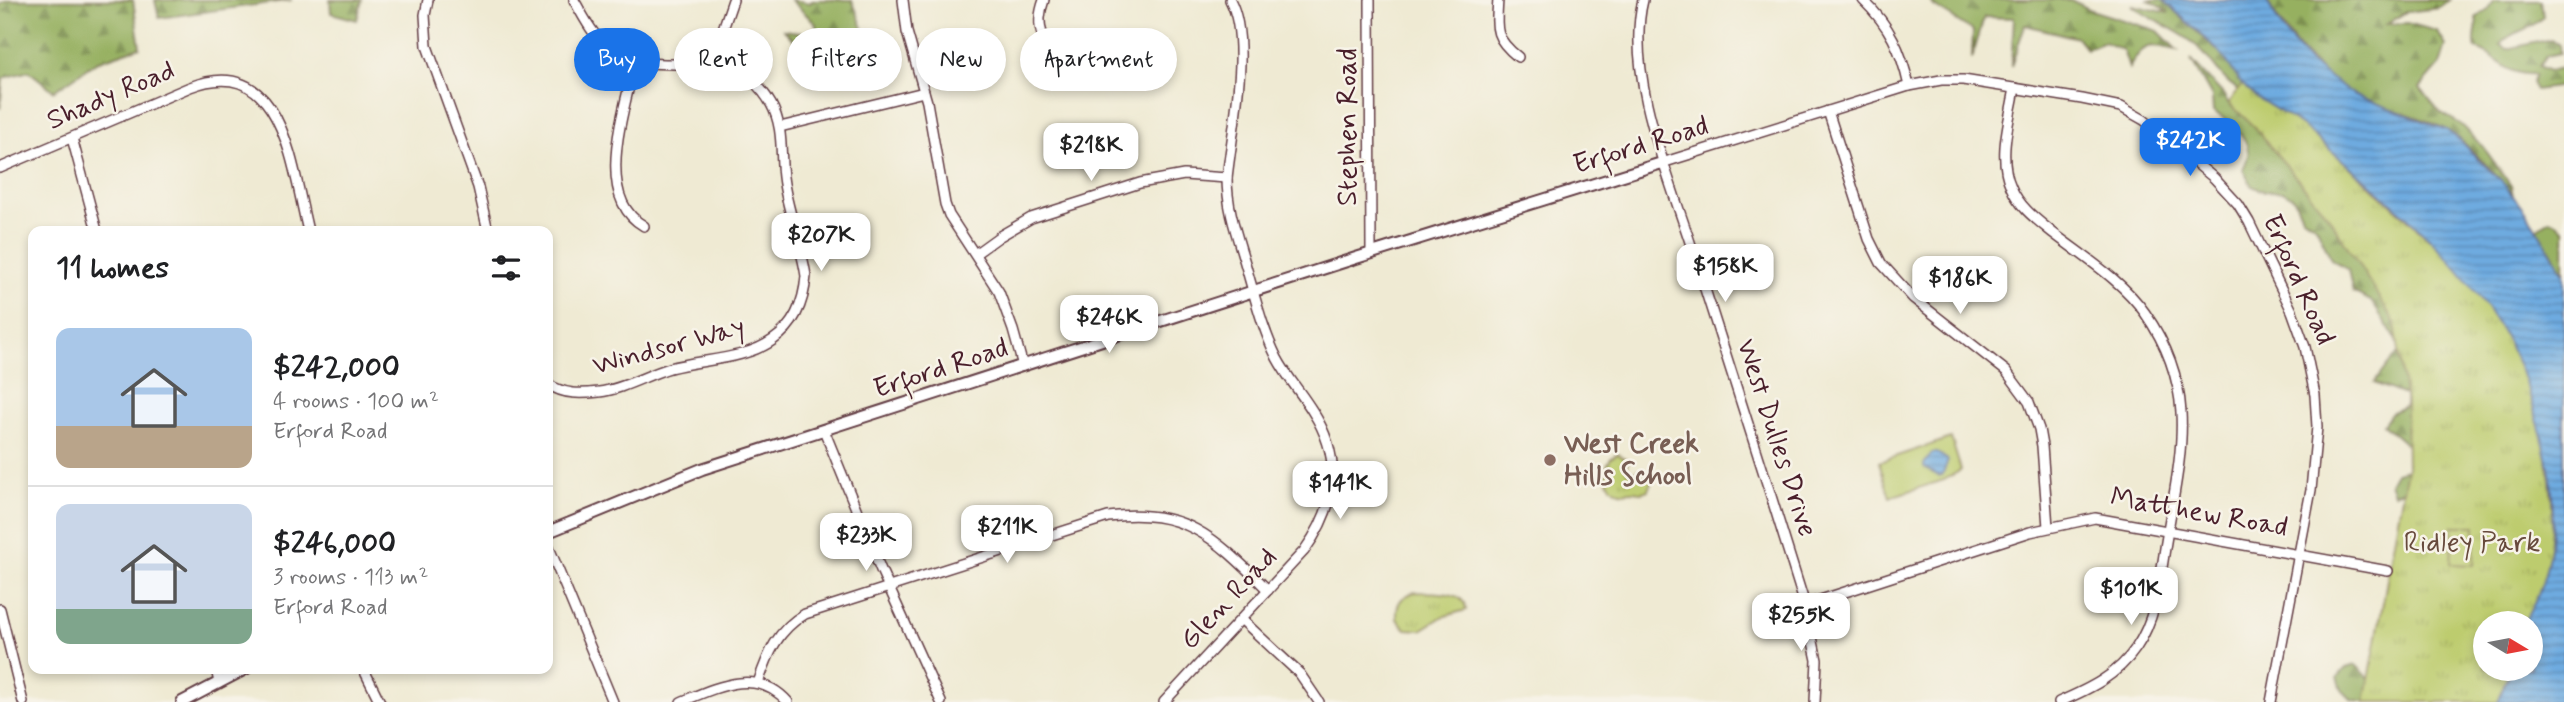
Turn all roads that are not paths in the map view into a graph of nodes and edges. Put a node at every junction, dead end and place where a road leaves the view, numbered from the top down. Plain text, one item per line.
1 (428, 0) edge
2 (574, 0) edge
3 (733, 0) edge
4 (903, 0) edge
5 (1044, 0) edge
6 (1230, 0) edge
7 (1370, 0) edge
8 (1498, 0) edge
9 (1643, 0) edge
10 (1863, 0) edge
11 (590, 28) edge
12 (723, 28) edge
13 (1040, 28) edge
14 (1518, 57) dead end
15 (1909, 86) junction
16 (2015, 88) junction
17 (629, 91) edge
18 (761, 91) edge
19 (924, 92) junction
20 (1828, 111) junction
21 (780, 127) junction
22 (72, 138) junction
23 (1665, 162) junction
24 (0, 168) edge
25 (1227, 178) junction
26 (96, 226) edge
27 (307, 226) edge
28 (487, 226) edge
29 (644, 226) dead end
30 (975, 254) junction
31 (1371, 254) junction
32 (1252, 292) junction
33 (1023, 366) junction
34 (553, 387) edge
35 (824, 430) junction
36 (2048, 527) junction
37 (553, 530) edge
38 (2168, 530) junction
39 (2299, 555) junction
40 (553, 556) edge
41 (2388, 571) dead end
42 (889, 587) junction
43 (1268, 590) junction
44 (1805, 605) junction
45 (0, 609) edge
46 (1241, 619) junction
47 (217, 674) edge
48 (236, 674) edge
49 (366, 674) edge
50 (219, 683) junction
51 (758, 683) junction
52 (23, 702) edge
53 (182, 702) edge
54 (380, 702) edge
55 (613, 702) edge
56 (681, 702) edge
57 (788, 702) edge
58 (941, 702) edge
59 (1164, 702) edge
60 (1319, 702) edge
61 (1815, 702) edge
62 (2059, 702) edge
63 (2271, 702) edge

1 - 28 street
2 - 11 street, Windsor Way
3 - 12 street
4 - 19 street
5 - 13 street
6 - 25 street, Glen Road
7 - 31 street, Stephen Road
8 - 14 street
9 - 23 street, West Dulles Drive
10 - 15 street
15 - 16 street, Erford Road
15 - 20 street, Erford Road
16 - 38 street
16 - 39 street, Erford Road
17 - 29 street
18 - 21 street, Windsor Way
19 - 21 street
19 - 30 street
20 - 23 street, Erford Road
20 - 36 street
21 - 34 street, Windsor Way
22 - 24 street, Shady Road
22 - 26 street
22 - 27 street, Shady Road
23 - 31 street, Erford Road
23 - 44 street, West Dulles Drive
25 - 30 street
25 - 32 street, Glen Road
30 - 33 street
31 - 32 street, Erford Road
32 - 33 street, Erford Road
32 - 43 street, Glen Road
33 - 35 street, Erford Road
35 - 37 street, Erford Road
35 - 42 street
36 - 38 street, Matthew Road
36 - 44 street, Matthew Road
38 - 39 street, Matthew Road
38 - 62 street
39 - 41 street, Matthew Road
39 - 63 street, Erford Road
40 - 55 street
42 - 43 street
42 - 51 street
42 - 58 street
43 - 46 street, Glen Road
44 - 61 street, West Dulles Drive
45 - 52 street
46 - 59 street, Glen Road
46 - 60 street
47 - 50 street
48 - 50 street
49 - 54 street
50 - 53 street
51 - 56 street
51 - 57 street

